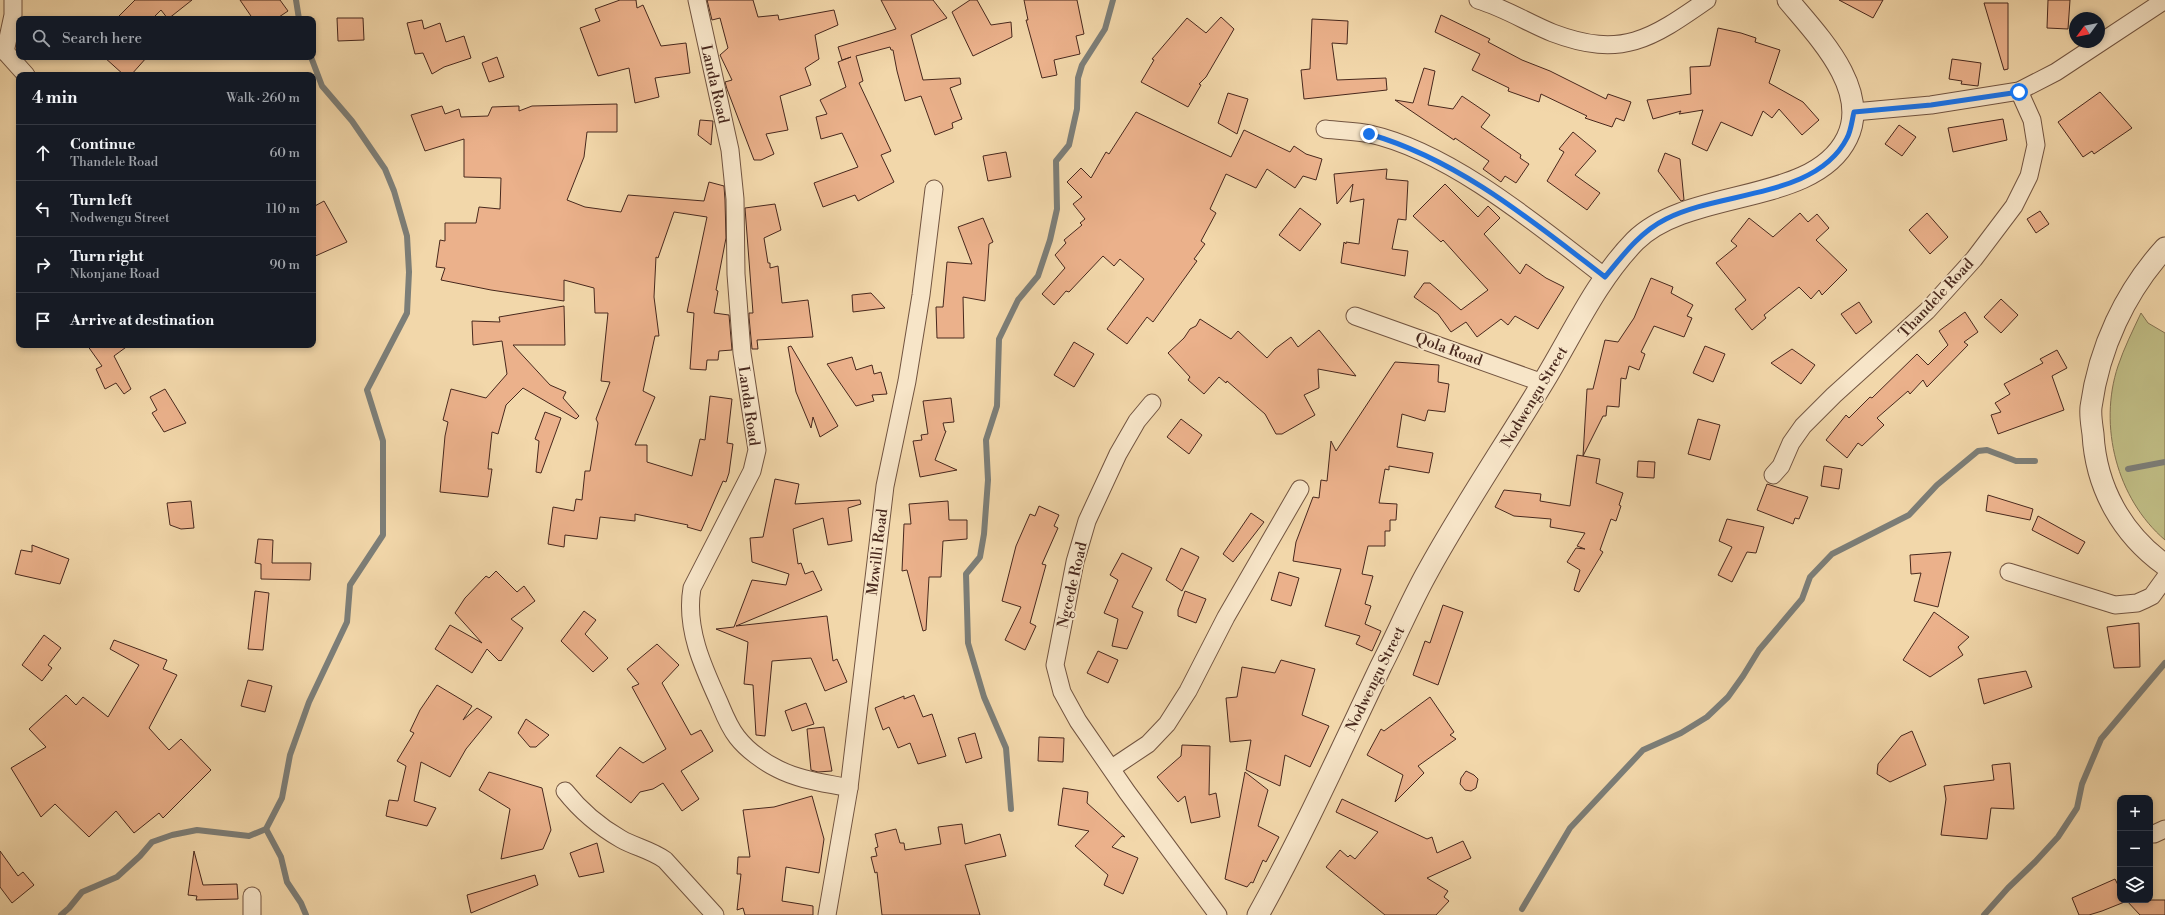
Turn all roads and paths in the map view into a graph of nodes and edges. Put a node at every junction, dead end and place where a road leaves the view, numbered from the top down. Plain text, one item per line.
1 (13, 0) edge
2 (697, 0) edge
3 (1478, 0) edge
4 (1707, 0) edge
5 (1788, 0) edge
6 (2165, 0) edge
7 (2, 49) edge
8 (23, 72) edge
9 (2019, 92) junction
10 (1854, 112) junction
11 (1325, 129) dead end
12 (934, 190) dead end
13 (2165, 248) edge
14 (1605, 277) junction
15 (1355, 316) dead end
16 (1543, 383) junction
17 (1152, 403) dead end
18 (1773, 475) dead end
19 (1300, 489) dead end
20 (2165, 565) edge
21 (2009, 572) dead end
22 (2165, 578) edge
23 (1112, 768) junction
24 (849, 788) junction
25 (566, 791) dead end
26 (252, 896) dead end
27 (252, 915) edge
28 (715, 915) edge
29 (827, 915) edge
30 (1218, 915) edge
31 (1258, 915) edge

1 - 7 street
2 - 24 street, Landa Road
3 - 4 street
5 - 10 street, Nodwengu Street
6 - 9 street
7 - 8 street
9 - 10 street
9 - 18 street, Thandele Road
10 - 14 street, Nodwengu Street
11 - 14 street
12 - 24 street, Mzwilli Road
13 - 20 street
14 - 16 street, Nodwengu Street
15 - 16 street, Qola Road
16 - 31 street, Nodwengu Street
17 - 23 street, Ngcede Road
19 - 23 street
21 - 22 street
23 - 30 street, Ngcede Road
24 - 29 street, Mzwilli Road
25 - 28 street
26 - 27 street

